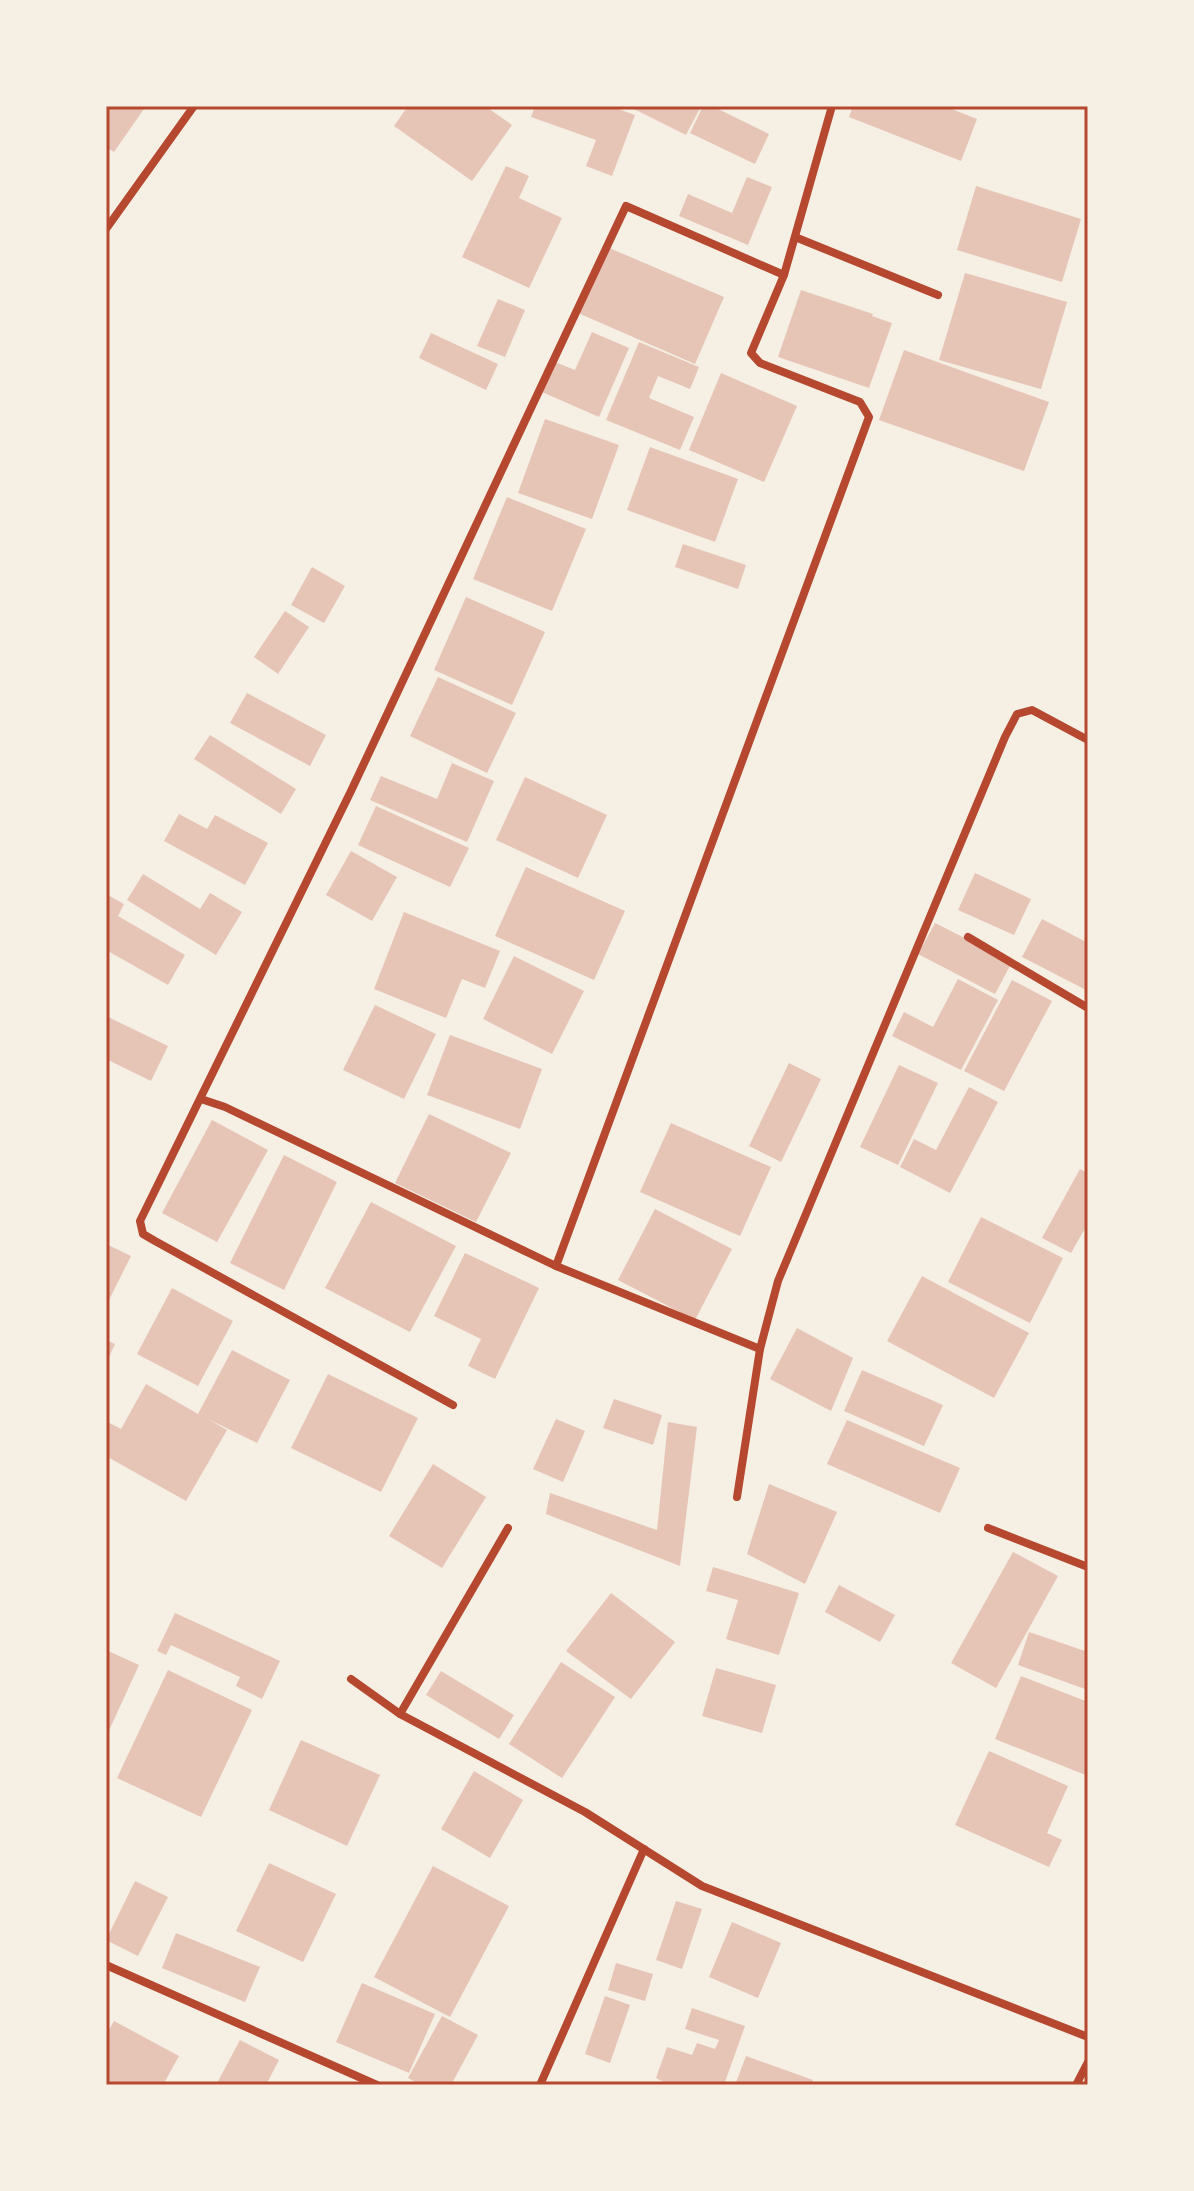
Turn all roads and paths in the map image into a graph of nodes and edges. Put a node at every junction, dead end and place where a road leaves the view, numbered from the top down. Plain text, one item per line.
1 (194, 106) edge
2 (832, 106) edge
3 (106, 229) edge
4 (795, 237) junction
5 (784, 275) junction
6 (938, 295) dead end
7 (1088, 740) edge
8 (968, 937) dead end
9 (1088, 1008) edge
10 (201, 1099) junction
11 (556, 1266) junction
12 (760, 1349) junction
13 (453, 1405) dead end
14 (737, 1497) dead end
15 (508, 1528) dead end
16 (988, 1528) dead end
17 (1088, 1567) edge
18 (351, 1679) dead end
19 (400, 1714) junction
20 (644, 1849) junction
21 (106, 1965) edge
22 (1088, 2037) edge
23 (1088, 2062) edge
24 (377, 2085) edge
25 (540, 2085) edge
26 (1076, 2085) edge

1 - 3 street
2 - 4 street
4 - 5 street
4 - 6 street
5 - 10 street
5 - 11 street
7 - 12 street
8 - 9 street
10 - 11 street
10 - 13 street
11 - 12 street
12 - 14 street
15 - 19 street
16 - 17 street
18 - 19 street
19 - 20 street
20 - 22 street
20 - 25 street
21 - 24 street
23 - 26 street

